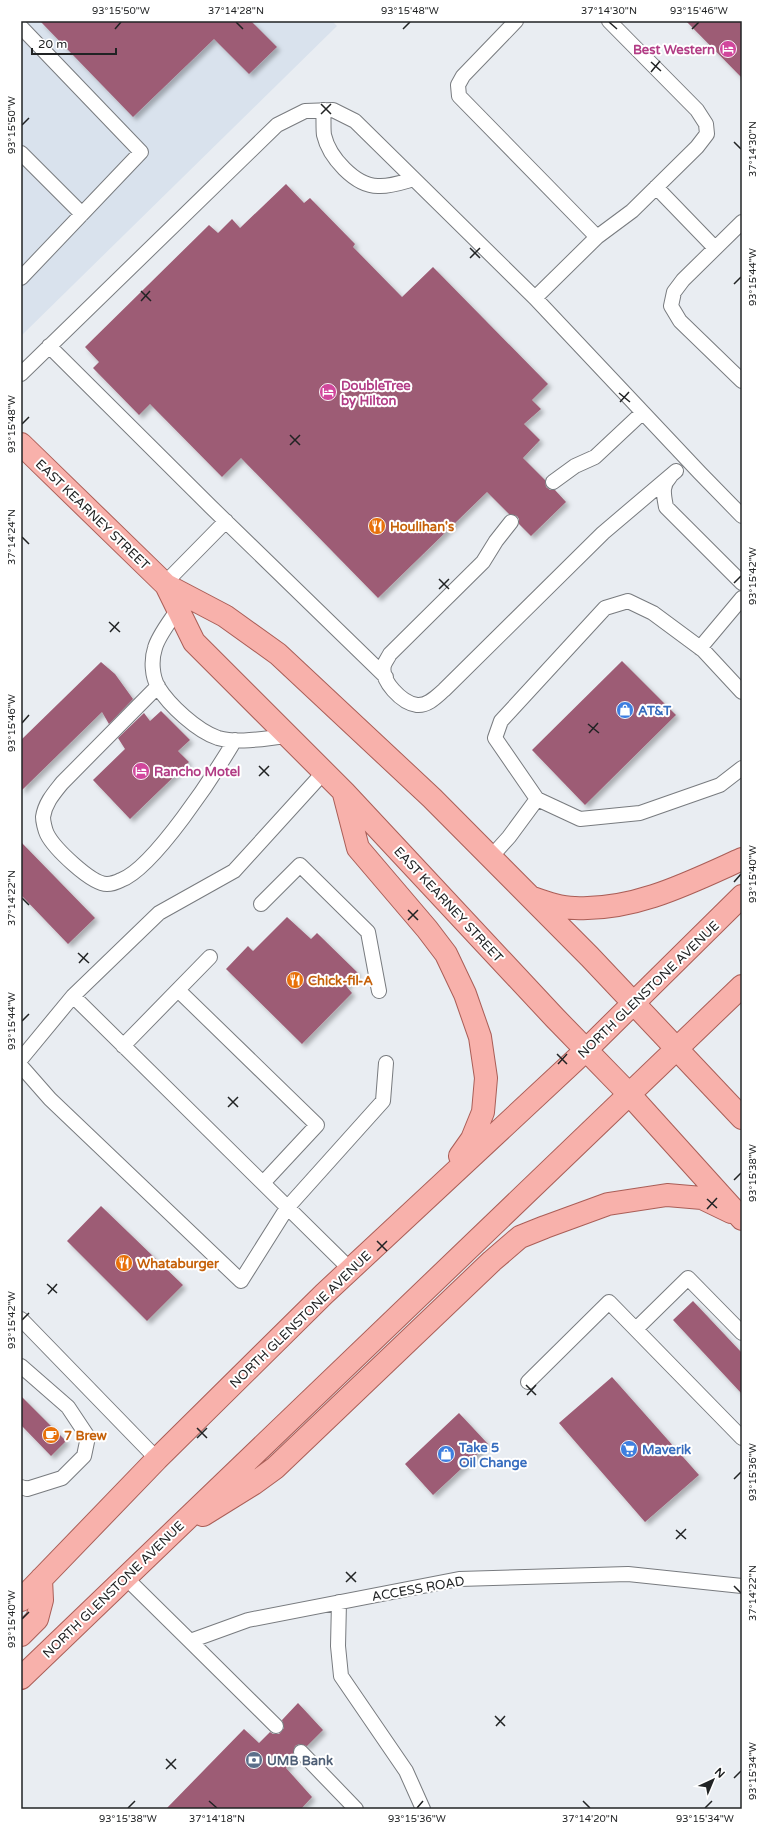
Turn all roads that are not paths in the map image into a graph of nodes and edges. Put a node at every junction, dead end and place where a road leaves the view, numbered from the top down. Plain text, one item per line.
1 (516, 21) edge
2 (609, 21) edge
3 (21, 27) edge
4 (323, 110) junction
5 (21, 153) edge
6 (414, 179) junction
7 (656, 187) junction
8 (82, 214) junction
9 (742, 222) edge
10 (597, 238) junction
11 (715, 248) junction
12 (21, 278) edge
13 (535, 298) junction
14 (49, 346) junction
15 (21, 374) edge
16 (742, 381) edge
17 (642, 413) junction
18 (21, 444) edge
19 (676, 472) junction
20 (700, 473) junction
21 (553, 482) dead end
22 (742, 516) edge
23 (226, 521) junction
24 (511, 522) dead end
25 (165, 584) junction
26 (742, 584) edge
27 (742, 598) edge
28 (178, 609) junction
29 (700, 648) junction
30 (386, 677) junction
31 (158, 686) junction
32 (742, 692) edge
33 (288, 736) junction
34 (235, 740) junction
35 (742, 768) edge
36 (324, 772) junction
37 (344, 792) junction
38 (537, 799) junction
39 (491, 857) junction
40 (742, 859) edge
41 (742, 896) edge
42 (532, 898) junction
43 (261, 904) dead end
44 (210, 957) dead end
45 (742, 986) edge
46 (178, 990) junction
47 (379, 991) dead end
48 (73, 996) junction
49 (634, 1004) junction
50 (123, 1046) junction
51 (677, 1048) junction
52 (586, 1050) junction
53 (21, 1059) edge
54 (386, 1063) dead end
55 (21, 1066) edge
56 (630, 1095) junction
57 (742, 1118) edge
58 (263, 1183) junction
59 (440, 1186) junction
60 (287, 1208) junction
61 (741, 1218) edge
62 (350, 1270) junction
63 (21, 1319) edge
64 (636, 1329) junction
65 (742, 1332) edge
66 (21, 1366) edge
67 (528, 1382) dead end
68 (742, 1438) edge
69 (157, 1459) junction
70 (21, 1487) edge
71 (168, 1535) junction
72 (125, 1577) junction
73 (41, 1580) junction
74 (742, 1586) edge
75 (21, 1600) edge
76 (339, 1602) junction
77 (21, 1635) edge
78 (190, 1640) junction
79 (21, 1678) edge
80 (276, 1726) dead end
81 (301, 1752) dead end
82 (356, 1809) edge
83 (423, 1809) edge

1 - 10 lane
2 - 7 lane
3 - 8 lane
4 - 6 lane
4 - 6 lane
4 - 14 lane
5 - 8 lane
6 - 13 lane
7 - 10 lane
7 - 11 lane
8 - 12 lane
9 - 11 lane
10 - 13 lane
11 - 16 lane
13 - 17 lane
14 - 15 lane
14 - 23 lane
17 - 20 lane
17 - 21 lane
18 - 25 main road, EAST KEARNEY STREET
19 - 20 lane
19 - 26 lane
19 - 30 lane
20 - 22 lane
23 - 25 lane
23 - 30 lane
24 - 30 lane
25 - 28 main road, EAST KEARNEY STREET
25 - 39 main road, EAST KEARNEY STREET
27 - 29 lane
28 - 31 lane
28 - 33 main road, EAST KEARNEY STREET
29 - 32 lane
29 - 38 lane
31 - 34 lane
31 - 34 lane
33 - 34 lane
33 - 36 main road, EAST KEARNEY STREET
35 - 38 lane
36 - 37 main road, EAST KEARNEY STREET
36 - 48 lane
37 - 52 main road, EAST KEARNEY STREET
37 - 59 main road
38 - 39 lane
39 - 42 main road, EAST KEARNEY STREET
40 - 42 main road
41 - 49 main road, NORTH GLENSTONE AVENUE
42 - 49 main road, EAST KEARNEY STREET
43 - 47 lane
44 - 46 lane
45 - 51 main road, NORTH GLENSTONE AVENUE
46 - 50 lane
46 - 58 lane
48 - 50 lane
48 - 53 lane
49 - 51 main road, EAST KEARNEY STREET
49 - 52 main road, NORTH GLENSTONE AVENUE
50 - 58 lane
51 - 56 main road, NORTH GLENSTONE AVENUE
51 - 57 main road, EAST KEARNEY STREET
52 - 56 main road, EAST KEARNEY STREET
52 - 59 main road, NORTH GLENSTONE AVENUE
54 - 60 lane
55 - 60 lane
56 - 61 main road, EAST KEARNEY STREET
56 - 71 main road, NORTH GLENSTONE AVENUE
58 - 60 lane
59 - 62 main road, NORTH GLENSTONE AVENUE
60 - 62 lane
61 - 71 main road
62 - 69 main road, NORTH GLENSTONE AVENUE
63 - 69 lane
64 - 65 lane
64 - 67 lane
64 - 68 lane
66 - 70 lane
69 - 73 main road, NORTH GLENSTONE AVENUE
71 - 72 main road, NORTH GLENSTONE AVENUE
72 - 78 lane
72 - 79 main road, NORTH GLENSTONE AVENUE
73 - 75 main road, NORTH GLENSTONE AVENUE
73 - 77 main road
74 - 76 lane, ACCESS ROAD
76 - 78 lane, ACCESS ROAD
76 - 83 lane
78 - 80 lane
81 - 82 lane

